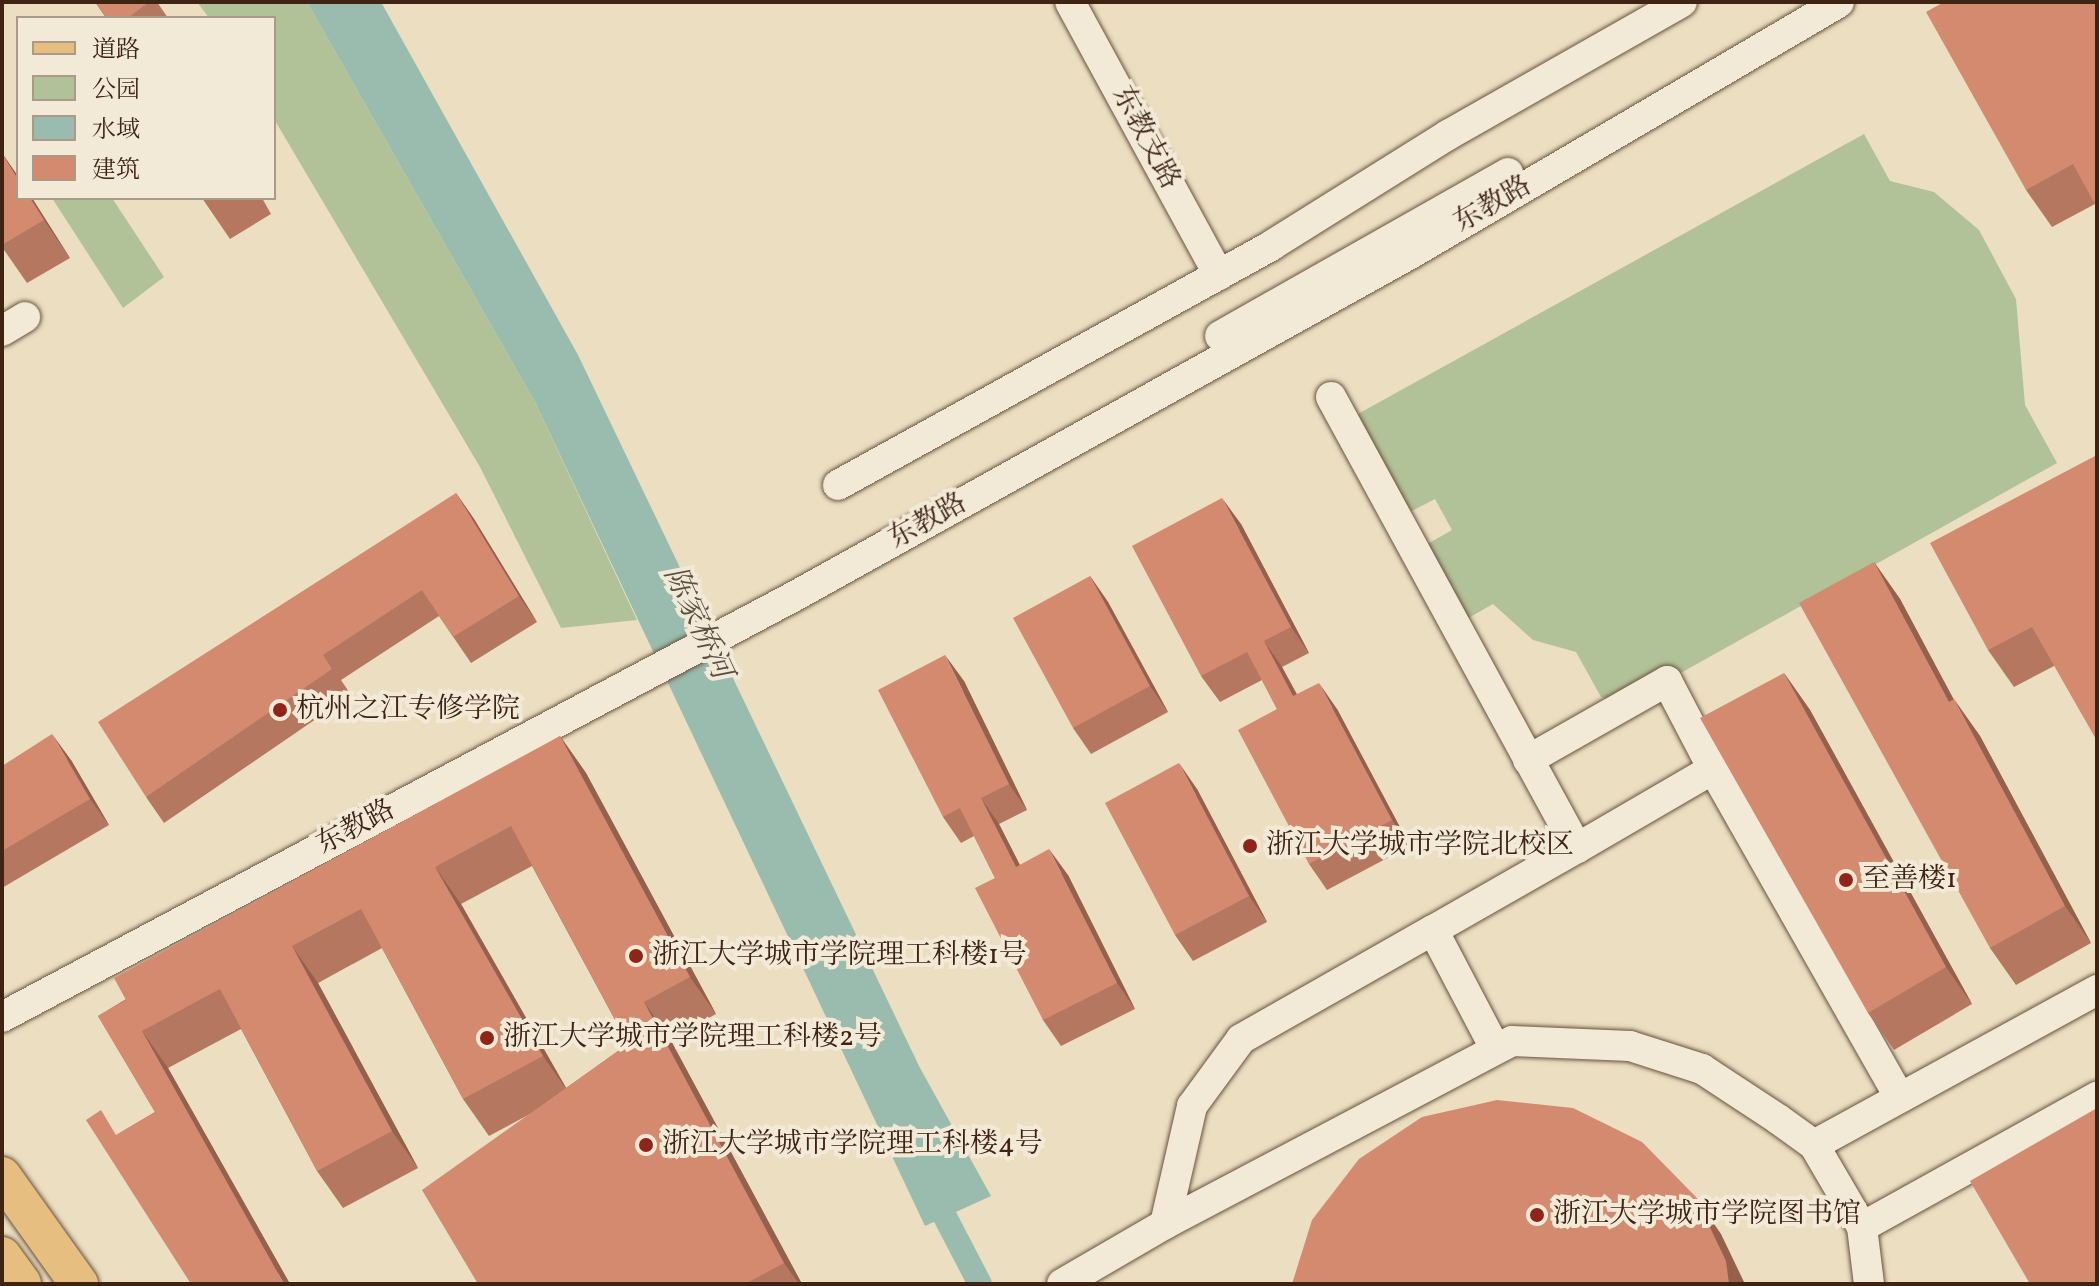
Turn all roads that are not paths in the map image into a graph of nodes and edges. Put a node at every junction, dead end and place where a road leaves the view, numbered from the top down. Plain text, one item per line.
1 (1070, 2) edge
2 (1682, 2) edge
3 (1809, 2) edge
4 (1839, 2) edge
5 (1219, 275) junction
6 (1331, 397) dead end
7 (838, 485) dead end
8 (787, 591) junction
9 (582, 698) junction
10 (1528, 760) junction
11 (1713, 769) junction
12 (1577, 848) junction
13 (1433, 930) junction
14 (2097, 990) edge
15 (2, 998) edge
16 (2, 1017) edge
17 (1495, 1048) junction
18 (2097, 1097) edge
19 (1900, 1098) junction
20 (1814, 1145) junction
21 (2, 1176) edge
22 (1165, 1224) junction
23 (1862, 1227) junction
24 (2, 1256) edge
25 (22, 1284) edge
26 (79, 1284) edge
27 (1062, 1284) edge
28 (1869, 1284) edge

1 - 5 street, 东教支路
2 - 5 street
3 - 8 street, 东教路
4 - 8 street, 东教路
5 - 7 street
6 - 10 street
8 - 9 street, 东教路
9 - 15 street, 东教路
9 - 16 street, 东教路
10 - 11 street
10 - 12 street
11 - 12 street
11 - 19 street
12 - 13 street
13 - 17 street
13 - 22 street
14 - 19 street
17 - 20 street
17 - 22 street
18 - 23 street
19 - 20 street
20 - 23 street
21 - 26 main road
22 - 27 street
23 - 28 street
24 - 25 main road

